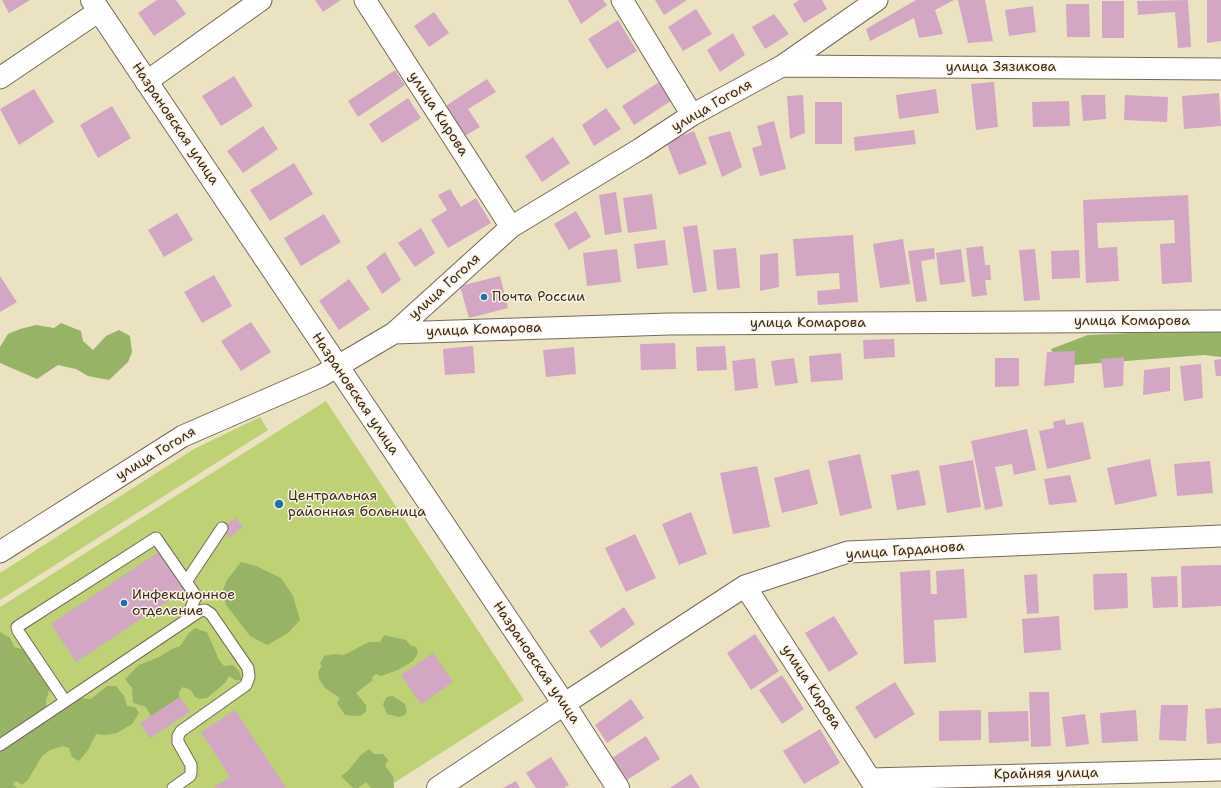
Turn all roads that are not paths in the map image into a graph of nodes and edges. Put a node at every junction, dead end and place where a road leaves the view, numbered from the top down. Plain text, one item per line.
1 (261, 0) edge
2 (365, 0) edge
3 (622, 0) edge
4 (877, 0) edge
5 (95, 6) edge
6 (782, 66) junction
7 (1221, 69) edge
8 (0, 78) edge
9 (146, 82) junction
10 (692, 115) junction
11 (511, 227) junction
12 (1221, 321) edge
13 (394, 333) junction
14 (337, 366) junction
15 (222, 528) dead end
16 (1221, 536) edge
17 (0, 552) edge
18 (186, 582) junction
19 (745, 586) junction
20 (186, 620) junction
21 (65, 702) junction
22 (564, 704) junction
23 (0, 745) edge
24 (1221, 770) edge
25 (873, 783) edge
26 (172, 788) edge
27 (438, 788) edge
28 (618, 788) edge

1 - 9 street
2 - 11 street, улица Кирова
3 - 10 street
4 - 6 street, улица Гоголя
5 - 8 street
5 - 9 street, Назрановская улица
6 - 7 street, улица Зязикова
6 - 10 street, улица Гоголя
9 - 14 street, Назрановская улица
10 - 11 street, улица Гоголя
11 - 13 street, улица Гоголя
12 - 13 street, улица Комарова
13 - 14 street, улица Гоголя
14 - 17 street, улица Гоголя
14 - 22 street, Назрановская улица
15 - 18 lane
16 - 19 street, улица Гарданова
18 - 20 lane
18 - 21 lane
19 - 22 street, улица Гарданова
19 - 25 street, улица Кирова
20 - 21 lane
20 - 26 lane
21 - 23 lane
22 - 27 street, улица Гарданова
22 - 28 street, Назрановская улица
24 - 25 street, Крайняя улица

